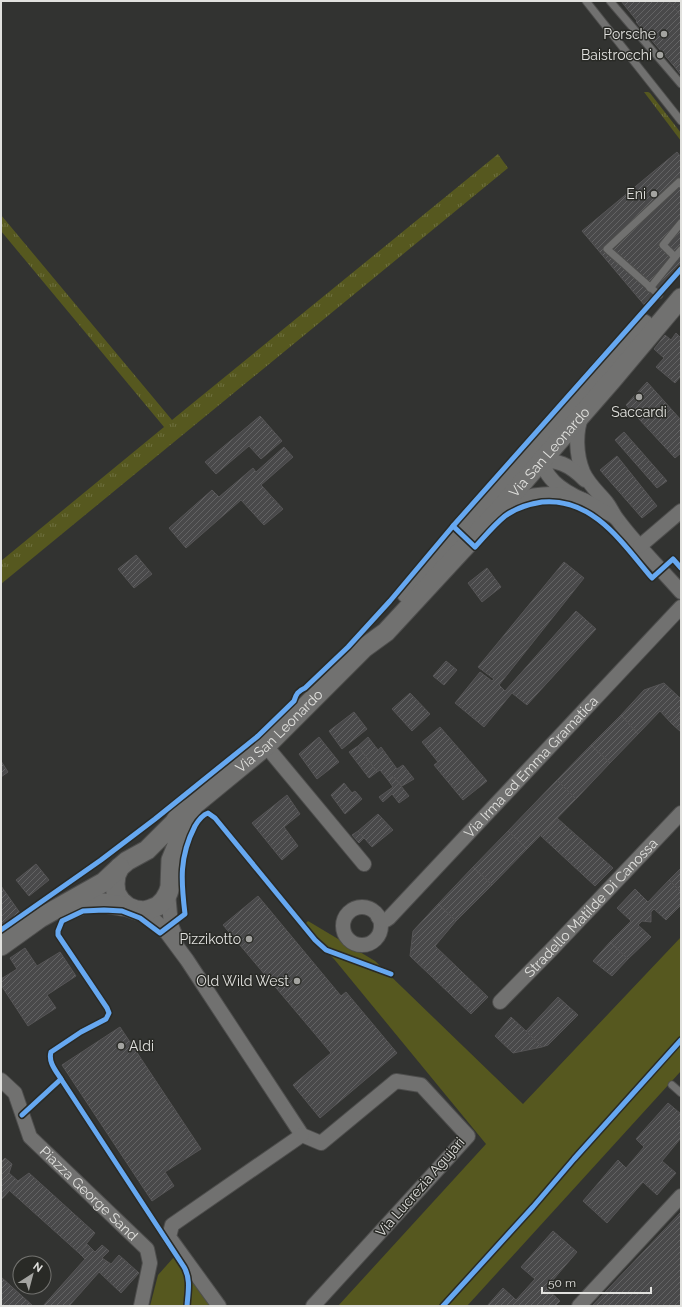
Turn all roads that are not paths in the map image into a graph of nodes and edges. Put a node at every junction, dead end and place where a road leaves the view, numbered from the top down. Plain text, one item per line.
1 (586, 1) edge
2 (610, 1) edge
3 (681, 84) edge
4 (681, 121) edge
5 (681, 184) edge
6 (681, 224) edge
7 (681, 250) edge
8 (675, 257) junction
9 (681, 283) edge
10 (650, 288) junction
11 (658, 295) dead end
12 (681, 298) edge
13 (610, 360) junction
14 (586, 410) junction
15 (542, 460) junction
16 (593, 487) junction
17 (583, 500) junction
18 (681, 511) edge
19 (496, 513) junction
20 (472, 516) junction
21 (617, 520) junction
22 (640, 546) junction
23 (681, 592) edge
24 (681, 607) edge
25 (361, 651) junction
26 (266, 746) junction
27 (192, 806) junction
28 (681, 813) edge
29 (128, 862) junction
30 (364, 864) dead end
31 (169, 887) junction
32 (132, 908) junction
33 (378, 917) dead end
34 (40, 918) junction
35 (1, 946) edge
36 (186, 960) junction
37 (500, 1002) dead end
38 (1, 1080) edge
39 (672, 1085) dead end
40 (681, 1093) edge
41 (302, 1135) junction
42 (681, 1196) edge
43 (141, 1306) edge
44 (219, 1306) edge
45 (313, 1306) edge
46 (579, 1306) edge

1 - 4 lane
2 - 3 lane
5 - 10 lane
6 - 8 lane
7 - 8 lane
8 - 10 lane
9 - 13 main road, Via San Leonardo
10 - 11 lane
12 - 14 main road, Via San Leonardo
13 - 15 street
13 - 20 main road, Via San Leonardo
14 - 15 main road, Via San Leonardo
14 - 16 street
15 - 16 street
15 - 17 street
15 - 19 main road, Via San Leonardo
15 - 20 street
16 - 21 street
17 - 19 street
17 - 21 street
18 - 22 street
19 - 25 main road, Via San Leonardo
20 - 25 main road, Via San Leonardo
21 - 22 street
22 - 23 street
24 - 33 street, Via Irma ed Emma Gramatica
25 - 26 main road, Via San Leonardo
26 - 27 main road, Via San Leonardo
26 - 30 street
27 - 29 main road, Via San Leonardo
27 - 31 main road
28 - 37 street, Stradello Matilde Di Canossa
29 - 31 main road
29 - 32 main road
29 - 34 main road
31 - 32 main road
31 - 36 street
32 - 34 main road
32 - 36 street
34 - 35 main road
36 - 41 street
38 - 43 street, Piazza George Sand
39 - 40 lane
41 - 44 street
41 - 45 street, Via Lucrezia Agujari
42 - 46 street

